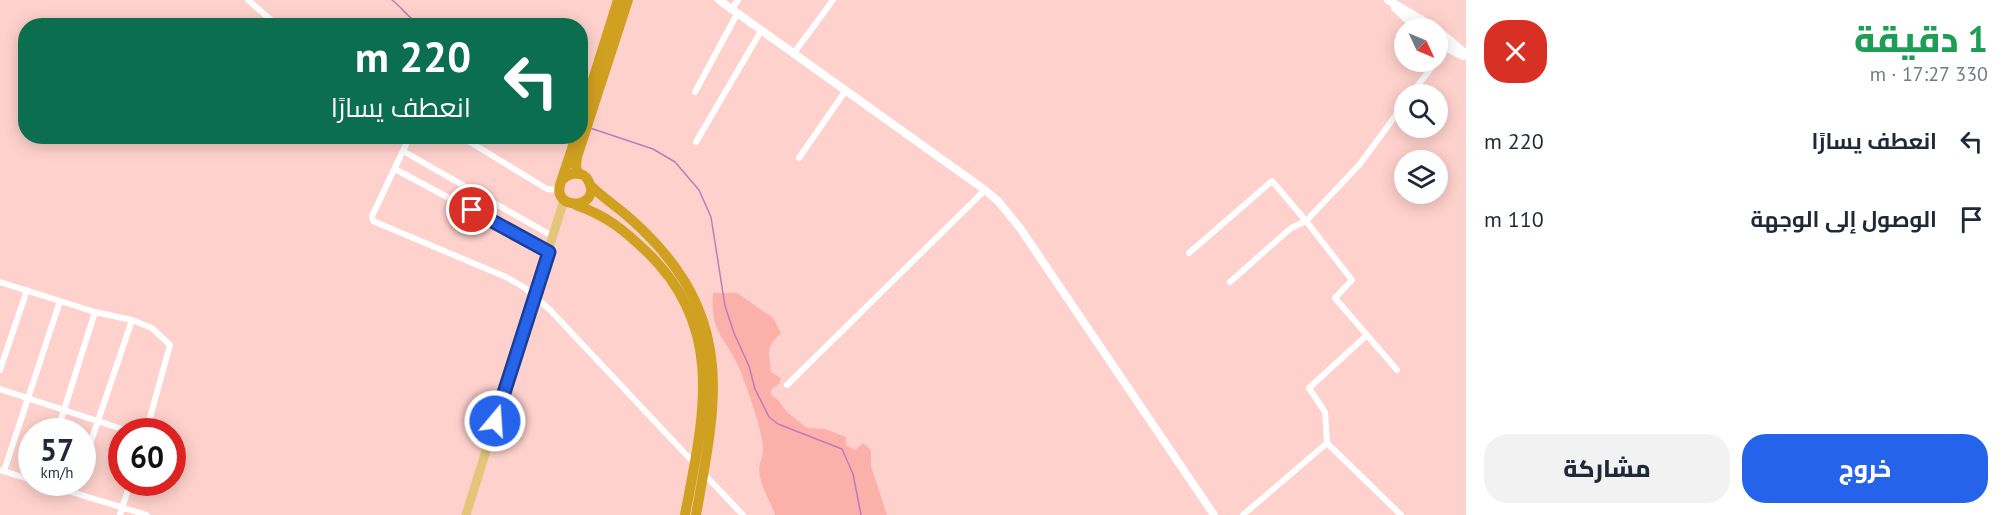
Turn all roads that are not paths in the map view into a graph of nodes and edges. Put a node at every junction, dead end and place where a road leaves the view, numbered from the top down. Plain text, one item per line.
1 (248, 0) edge
2 (618, 0) edge
3 (628, 0) edge
4 (718, 0) edge
5 (738, 0) edge
6 (833, 0) edge
7 (1387, 0) edge
8 (734, 12) junction
9 (270, 18) edge
10 (1406, 18) edge
11 (1413, 18) edge
12 (761, 31) junction
13 (1448, 43) edge
14 (1448, 49) edge
15 (794, 53) junction
16 (1466, 56) edge
17 (1428, 72) edge
18 (1419, 84) edge
19 (846, 90) junction
20 (695, 92) dead end
21 (588, 104) edge
22 (588, 107) edge
23 (1394, 118) edge
24 (696, 142) dead end
25 (407, 144) edge
26 (473, 144) edge
27 (577, 144) edge
28 (579, 144) edge
29 (404, 152) junction
30 (799, 158) dead end
31 (395, 169) junction
32 (578, 174) junction
33 (590, 185) junction
34 (562, 190) junction
35 (985, 190) junction
36 (576, 205) junction
37 (1306, 221) junction
38 (554, 237) junction
39 (549, 252) junction
40 (1189, 253) dead end
41 (0, 282) edge
42 (1230, 282) dead end
43 (27, 290) junction
44 (534, 295) junction
45 (60, 301) junction
46 (95, 312) junction
47 (132, 320) junction
48 (1368, 335) junction
49 (0, 370) edge
50 (1397, 370) dead end
51 (787, 385) dead end
52 (0, 389) edge
53 (28, 398) junction
54 (64, 410) junction
55 (61, 418) edge
56 (150, 418) edge
57 (98, 422) junction
58 (108, 425) edge
59 (96, 428) edge
60 (1327, 443) junction
61 (694, 463) junction
62 (2, 471) edge
63 (703, 473) junction
64 (18, 476) edge
65 (84, 496) edge
66 (126, 496) edge
67 (122, 507) junction
68 (120, 515) edge
69 (147, 515) edge
70 (466, 515) edge
71 (684, 515) edge
72 (696, 515) edge
73 (743, 515) edge
74 (1214, 515) edge
75 (1243, 515) edge
76 (1401, 515) edge

1 - 9 street
2 - 21 highway
3 - 22 highway
4 - 8 street
5 - 8 street
6 - 15 street
7 - 10 street
7 - 11 street
8 - 12 street
8 - 20 street
12 - 15 street
12 - 24 street
13 - 16 street
14 - 16 street
15 - 19 street
17 - 18 street
19 - 30 street
19 - 35 street
23 - 37 street
25 - 29 street
26 - 34 street
27 - 34 highway
28 - 32 highway
29 - 31 street
29 - 38 street
31 - 39 street
31 - 44 street
32 - 33 highway
32 - 34 highway
33 - 36 highway
33 - 63 highway
34 - 36 highway
34 - 38 main road
35 - 51 street
35 - 74 street
36 - 61 highway
37 - 40 street
37 - 42 street
37 - 48 street
38 - 39 main road
39 - 44 main road
41 - 43 street
43 - 45 street
43 - 49 street
44 - 61 street
44 - 70 main road
45 - 46 street
45 - 53 street
46 - 47 street
46 - 54 street
47 - 56 street
47 - 57 street
48 - 50 street
48 - 60 street
52 - 53 street
53 - 54 street
53 - 62 street
54 - 55 street
54 - 57 street
57 - 58 street
57 - 59 street
60 - 75 street
60 - 76 street
61 - 71 highway
62 - 64 street
63 - 72 highway
63 - 73 street
65 - 67 street
66 - 67 street
67 - 68 street
67 - 69 street

